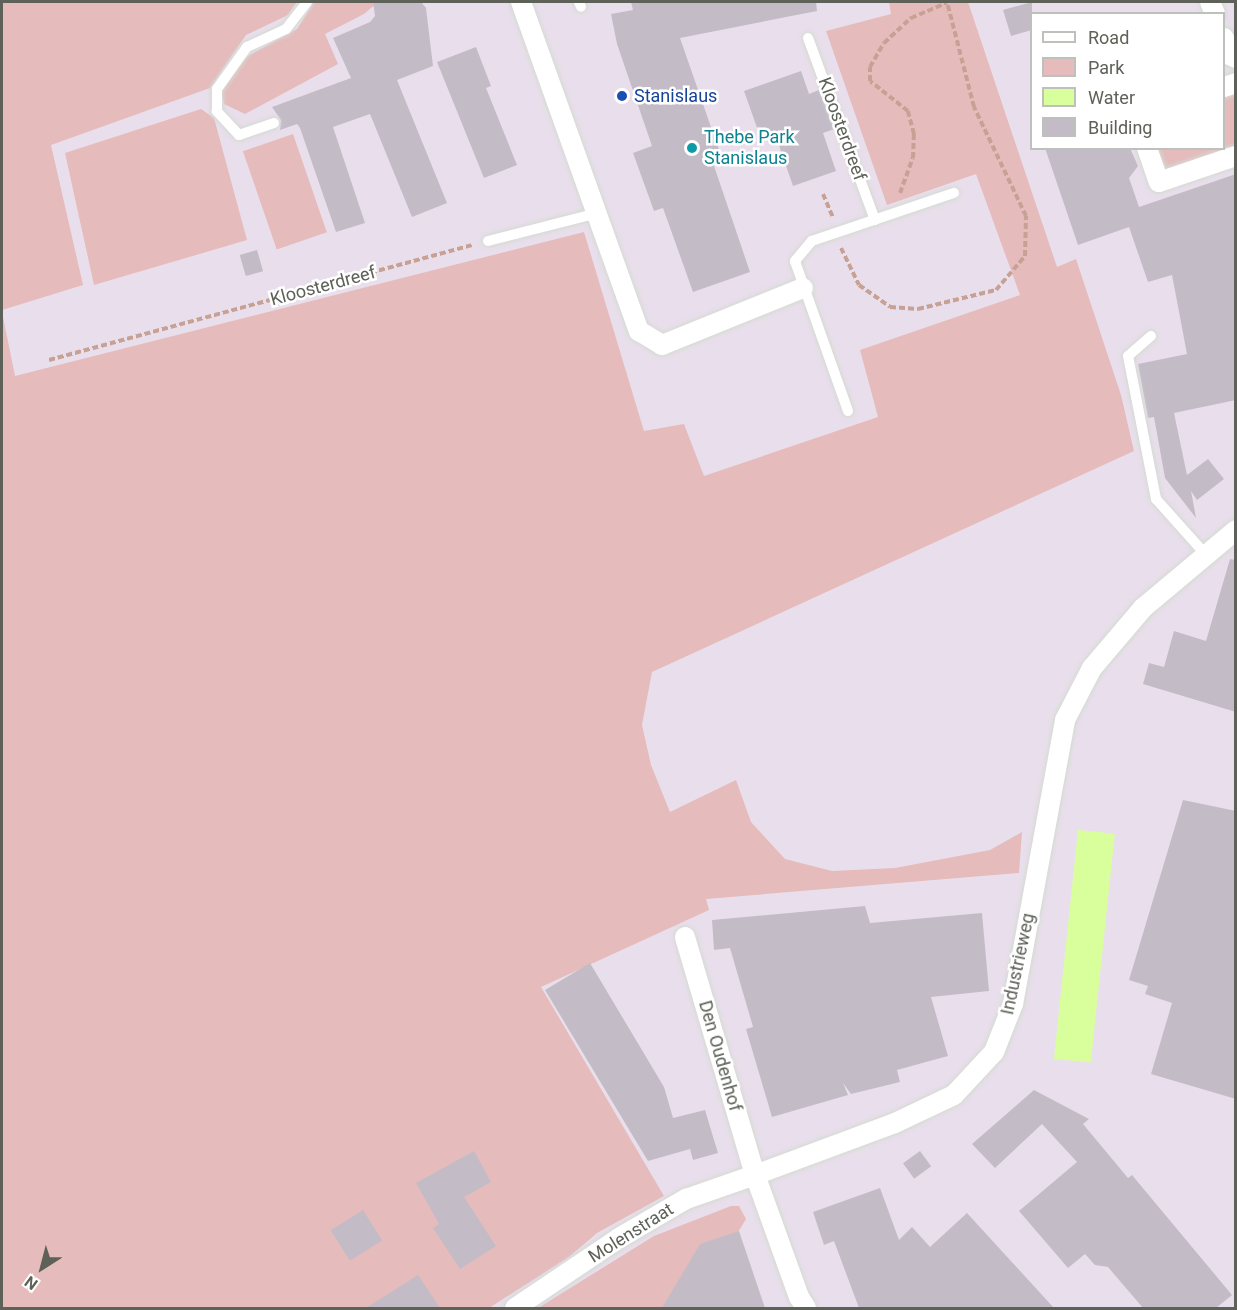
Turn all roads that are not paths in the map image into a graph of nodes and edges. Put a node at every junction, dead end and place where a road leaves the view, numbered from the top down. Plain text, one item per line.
1 (308, 2) edge
2 (521, 2) edge
3 (808, 38) dead end
4 (1225, 41) edge
5 (1236, 58) edge
6 (274, 123) dead end
7 (1148, 150) edge
8 (1236, 156) edge
9 (954, 193) dead end
10 (598, 213) junction
11 (879, 218) junction
12 (488, 241) road end
13 (803, 288) junction
14 (1150, 336) dead end
15 (848, 411) dead end
16 (1236, 530) edge
17 (1206, 555) junction
18 (685, 937) dead end
19 (755, 1175) junction
20 (515, 1308) edge
21 (806, 1308) edge

1 - 6 lane
2 - 10 street
3 - 11 lane, Kloosterdreef
4 - 5 street
7 - 8 street
9 - 11 lane
10 - 12 lane
10 - 13 street
11 - 13 lane
13 - 15 lane
14 - 17 lane
16 - 17 street, Industrieweg
17 - 19 street, Industrieweg
18 - 19 street, Den Oudenhof
19 - 20 street, Molenstraat
19 - 21 street

